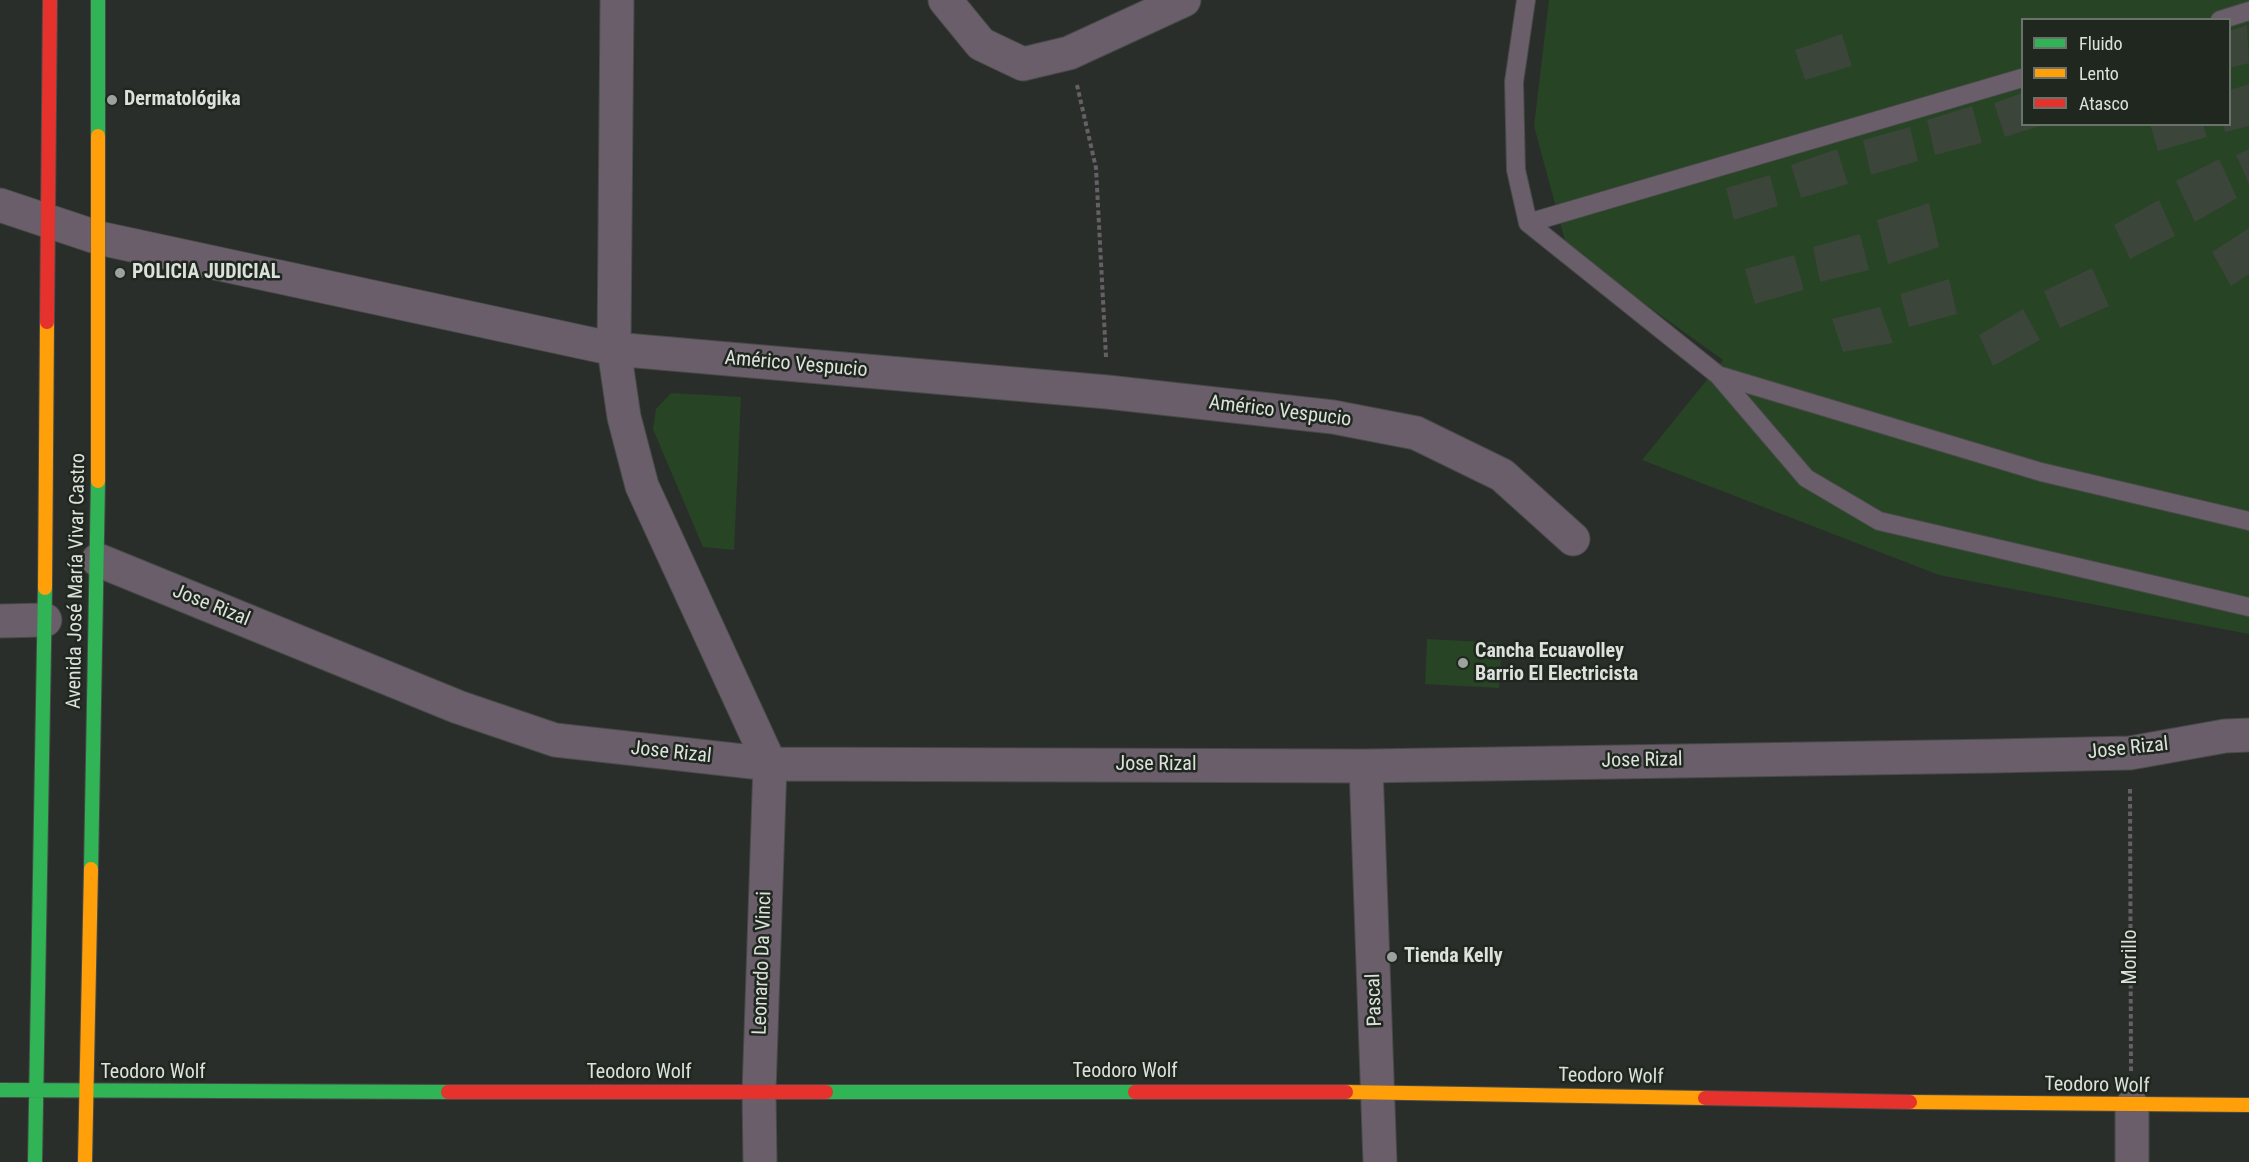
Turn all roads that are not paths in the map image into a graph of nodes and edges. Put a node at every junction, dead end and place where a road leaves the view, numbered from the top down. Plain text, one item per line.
1 (50, 0) edge
2 (98, 0) edge
3 (617, 0) edge
4 (945, 0) edge
5 (1184, 0) edge
6 (1526, 0) edge
7 (2249, 11) edge
8 (2226, 18) edge
9 (2021, 78) edge
10 (0, 205) edge
11 (48, 222) junction
12 (1527, 223) junction
13 (99, 238) junction
14 (614, 349) junction
15 (1718, 375) junction
16 (2249, 521) edge
17 (1573, 539) dead end
18 (98, 560) junction
19 (2249, 608) edge
20 (45, 620) junction
21 (0, 621) edge
22 (2249, 735) edge
23 (770, 764) junction
24 (1366, 766) junction
25 (0, 1090) edge
26 (37, 1090) junction
27 (85, 1092) junction
28 (759, 1092) junction
29 (1378, 1092) junction
30 (2249, 1105) edge
31 (2132, 1106) junction
32 (35, 1162) edge
33 (84, 1162) edge
34 (760, 1162) edge
35 (1380, 1162) edge
36 (2132, 1162) edge

1 - 11 street, Avenida José María Vivar Castro
2 - 13 street, Avenida José María Vivar Castro
3 - 14 street
4 - 5 street
6 - 12 lane
7 - 8 lane
9 - 12 lane
10 - 11 street, Américo Vespucio
11 - 13 street, Américo Vespucio
11 - 20 street, Avenida José María Vivar Castro
12 - 15 lane
13 - 14 street, Américo Vespucio
13 - 18 street, Avenida José María Vivar Castro
14 - 17 street, Américo Vespucio
14 - 23 street
15 - 16 lane
15 - 19 lane
18 - 23 street, Jose Rizal
18 - 27 street, Avenida José María Vivar Castro
20 - 21 street
20 - 26 street, Avenida José María Vivar Castro
22 - 24 street, Jose Rizal
23 - 24 street, Jose Rizal
23 - 28 street, Leonardo Da Vinci
24 - 29 street, Pascal
25 - 26 street, Teodoro Wolf
26 - 27 street, Teodoro Wolf
26 - 32 street, Avenida José María Vivar Castro
27 - 28 street, Teodoro Wolf
27 - 33 street, Avenida José María Vivar Castro
28 - 29 street, Teodoro Wolf
28 - 34 street, Leonardo Da Vinci
29 - 31 street, Teodoro Wolf
29 - 35 street, Pascal
30 - 31 street, Teodoro Wolf
31 - 36 street

